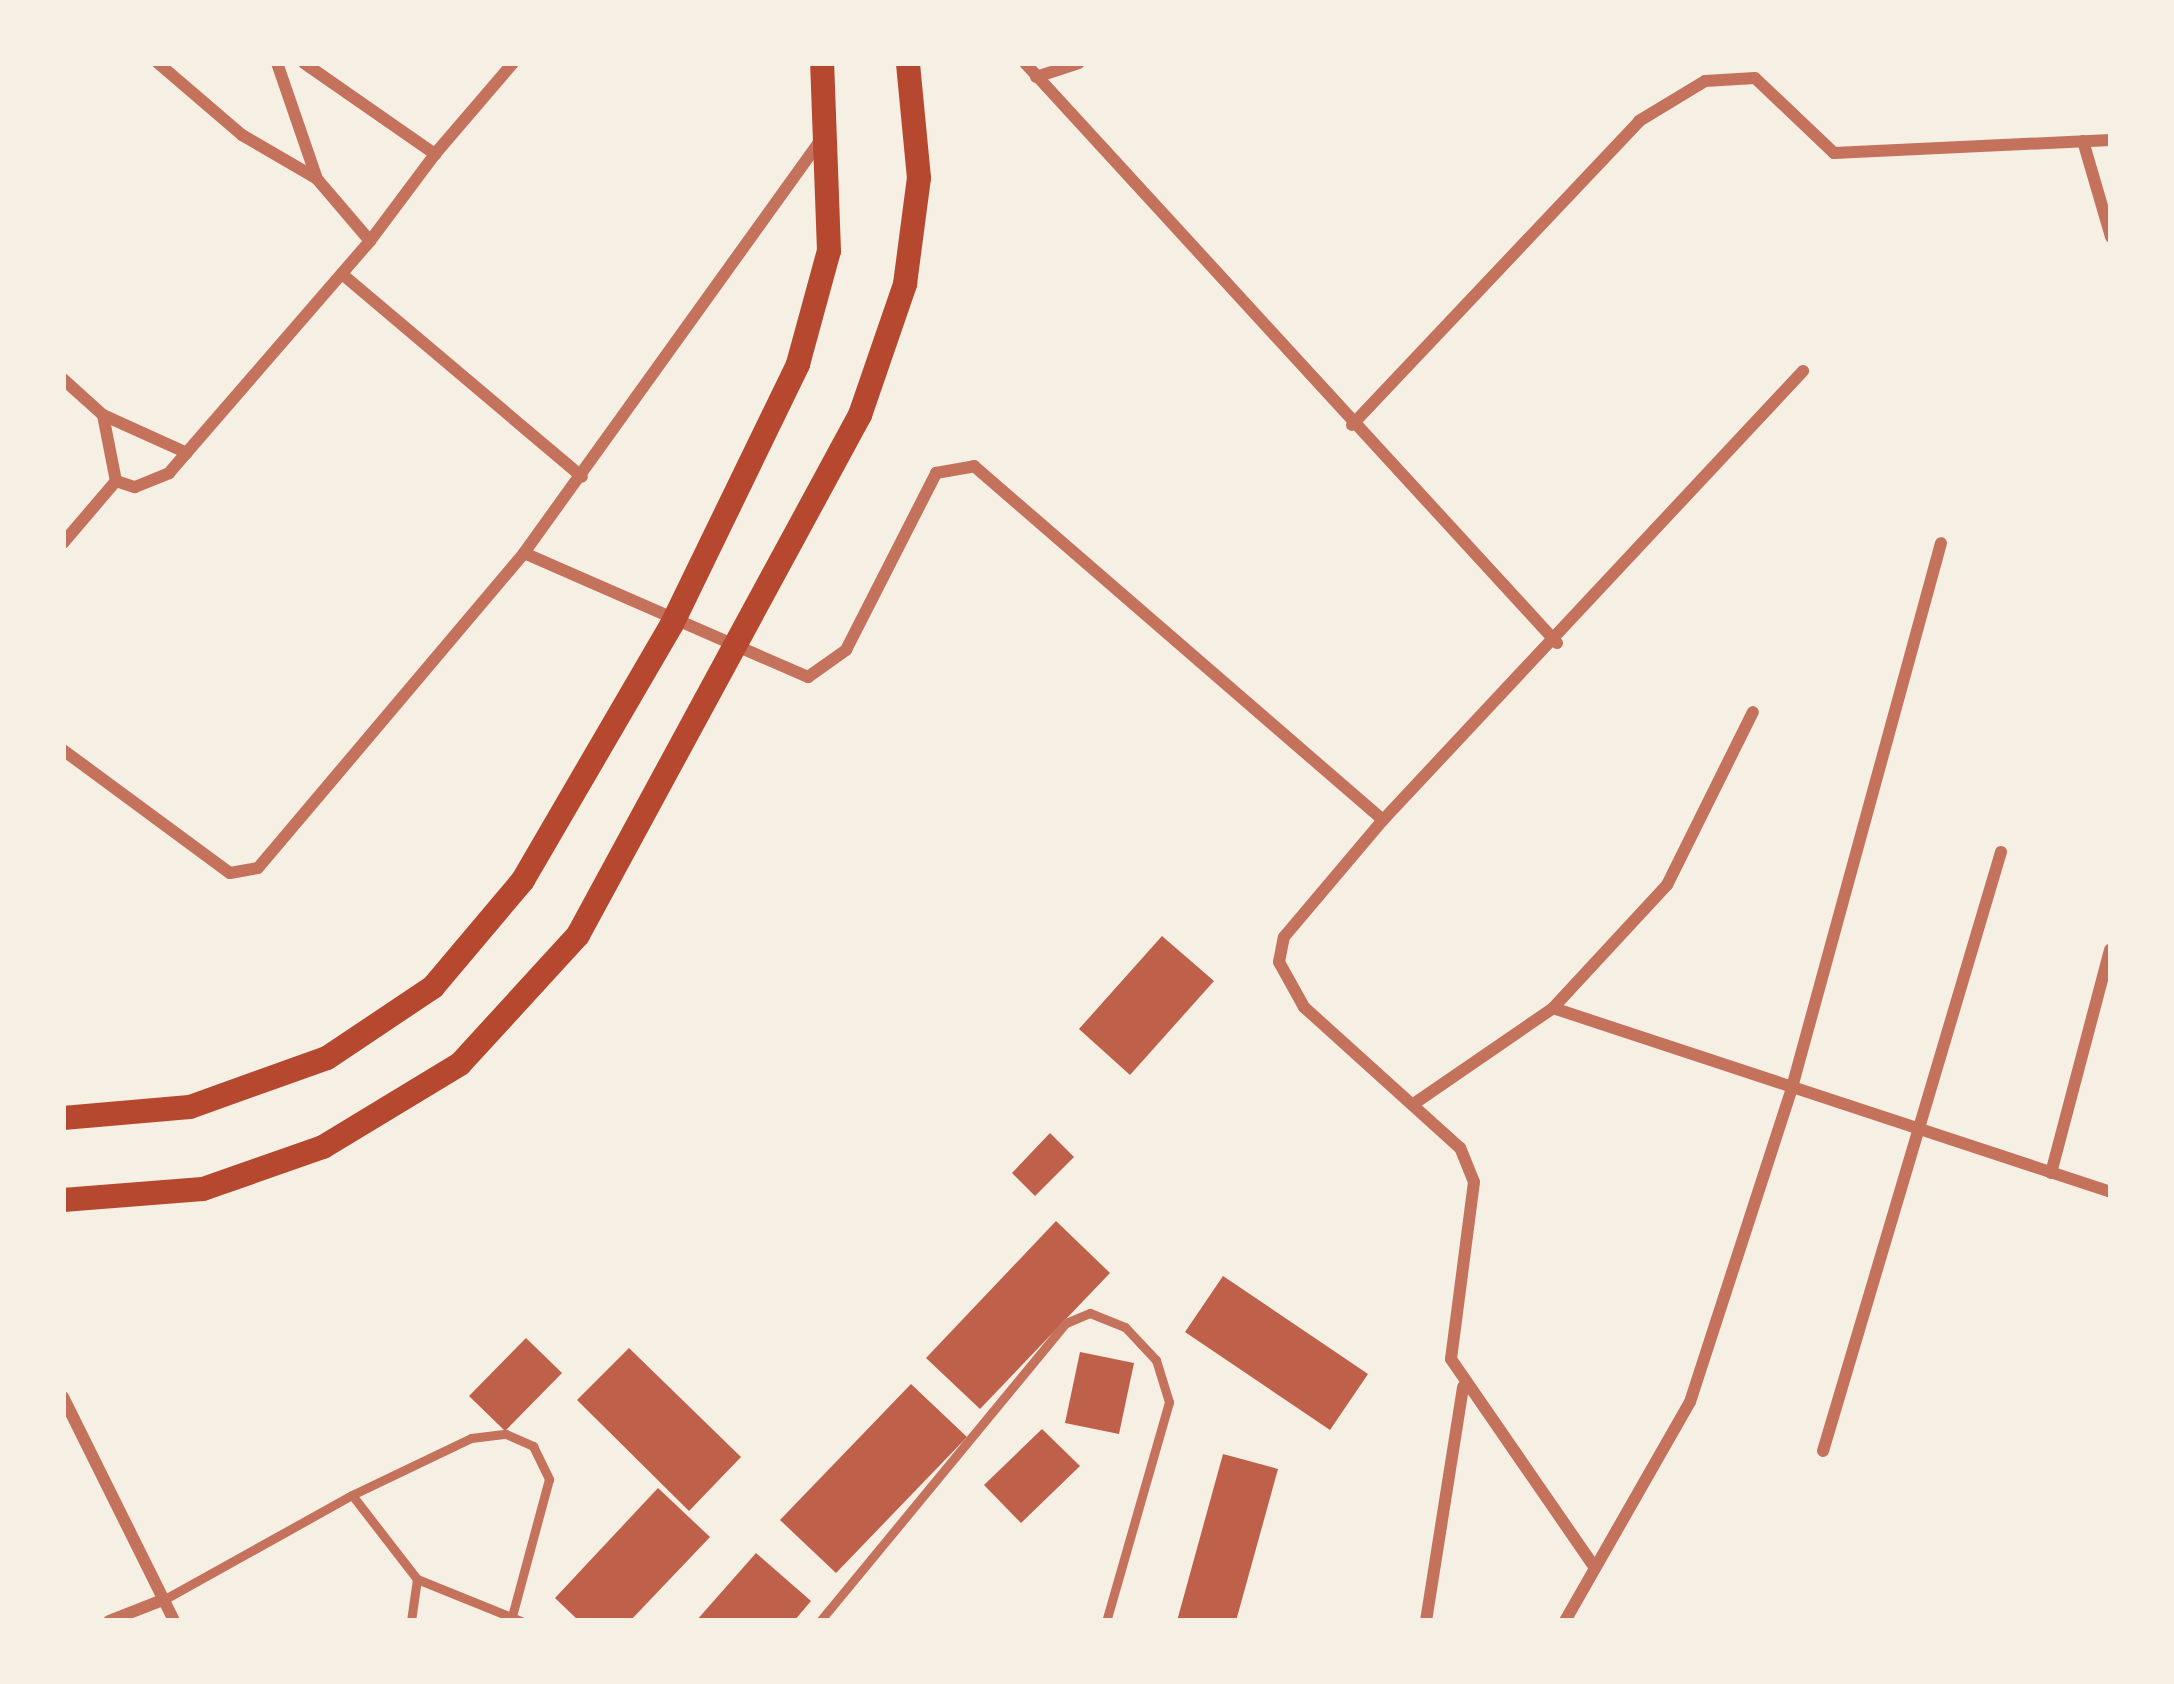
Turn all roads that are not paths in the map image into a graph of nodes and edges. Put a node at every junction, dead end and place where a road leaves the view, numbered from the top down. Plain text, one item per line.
1 (158, 63) edge
2 (277, 63) edge
3 (304, 63) edge
4 (513, 63) edge
5 (822, 63) edge
6 (908, 63) edge
7 (1025, 63) edge
8 (1079, 63) edge
9 (1036, 77) junction
10 (831, 125) junction
11 (2111, 140) edge
12 (2083, 141) junction
13 (435, 154) junction
14 (317, 179) junction
15 (2111, 237) edge
16 (370, 241) junction
17 (342, 274) junction
18 (1803, 371) dead end
19 (63, 380) edge
20 (103, 415) junction
21 (1352, 425) junction
22 (187, 453) junction
23 (582, 476) junction
24 (116, 481) junction
25 (63, 543) edge
26 (1941, 543) dead end
27 (524, 553) junction
28 (672, 624) junction
29 (1557, 644) junction
30 (737, 652) junction
31 (1753, 712) dead end
32 (63, 750) edge
33 (1383, 820) junction
34 (2001, 852) dead end
35 (2110, 950) edge
36 (1552, 1008) junction
37 (1791, 1091) junction
38 (1415, 1103) junction
39 (63, 1118) edge
40 (1924, 1133) junction
41 (2051, 1173) junction
42 (2111, 1192) edge
43 (63, 1199) edge
44 (1463, 1387) junction
45 (63, 1397) edge
46 (1823, 1451) dead end
47 (352, 1495) junction
48 (1594, 1565) junction
49 (418, 1579) junction
50 (165, 1599) junction
51 (517, 1618) edge
52 (109, 1621) edge
53 (174, 1621) edge
54 (411, 1621) edge
55 (821, 1621) edge
56 (1106, 1621) edge
57 (1426, 1621) edge
58 (1565, 1621) edge

1 - 14 street
2 - 14 street
3 - 13 street
4 - 13 street
5 - 10 main road
6 - 30 main road
7 - 9 street
8 - 9 street
9 - 21 street
10 - 23 street
10 - 28 main road
11 - 12 street
12 - 15 street
12 - 21 street
13 - 16 street
14 - 16 street
16 - 17 street
17 - 22 street
17 - 23 street
18 - 29 street
19 - 20 street
20 - 22 street
20 - 24 street
21 - 29 street
22 - 24 street
23 - 27 street
24 - 25 street
26 - 37 street
27 - 28 street
27 - 32 street
28 - 30 street
28 - 39 main road
29 - 33 street
30 - 33 street
30 - 43 main road
31 - 36 street
33 - 38 street
34 - 40 street
35 - 41 street
36 - 37 street
36 - 38 street
37 - 40 street
37 - 48 street
38 - 44 street
40 - 41 street
40 - 46 street
41 - 42 street
44 - 48 street
44 - 57 street
45 - 50 street
47 - 49 lane
47 - 50 lane
47 - 51 lane
48 - 58 street
49 - 51 lane
49 - 54 lane
50 - 52 street
50 - 53 street
55 - 56 lane

